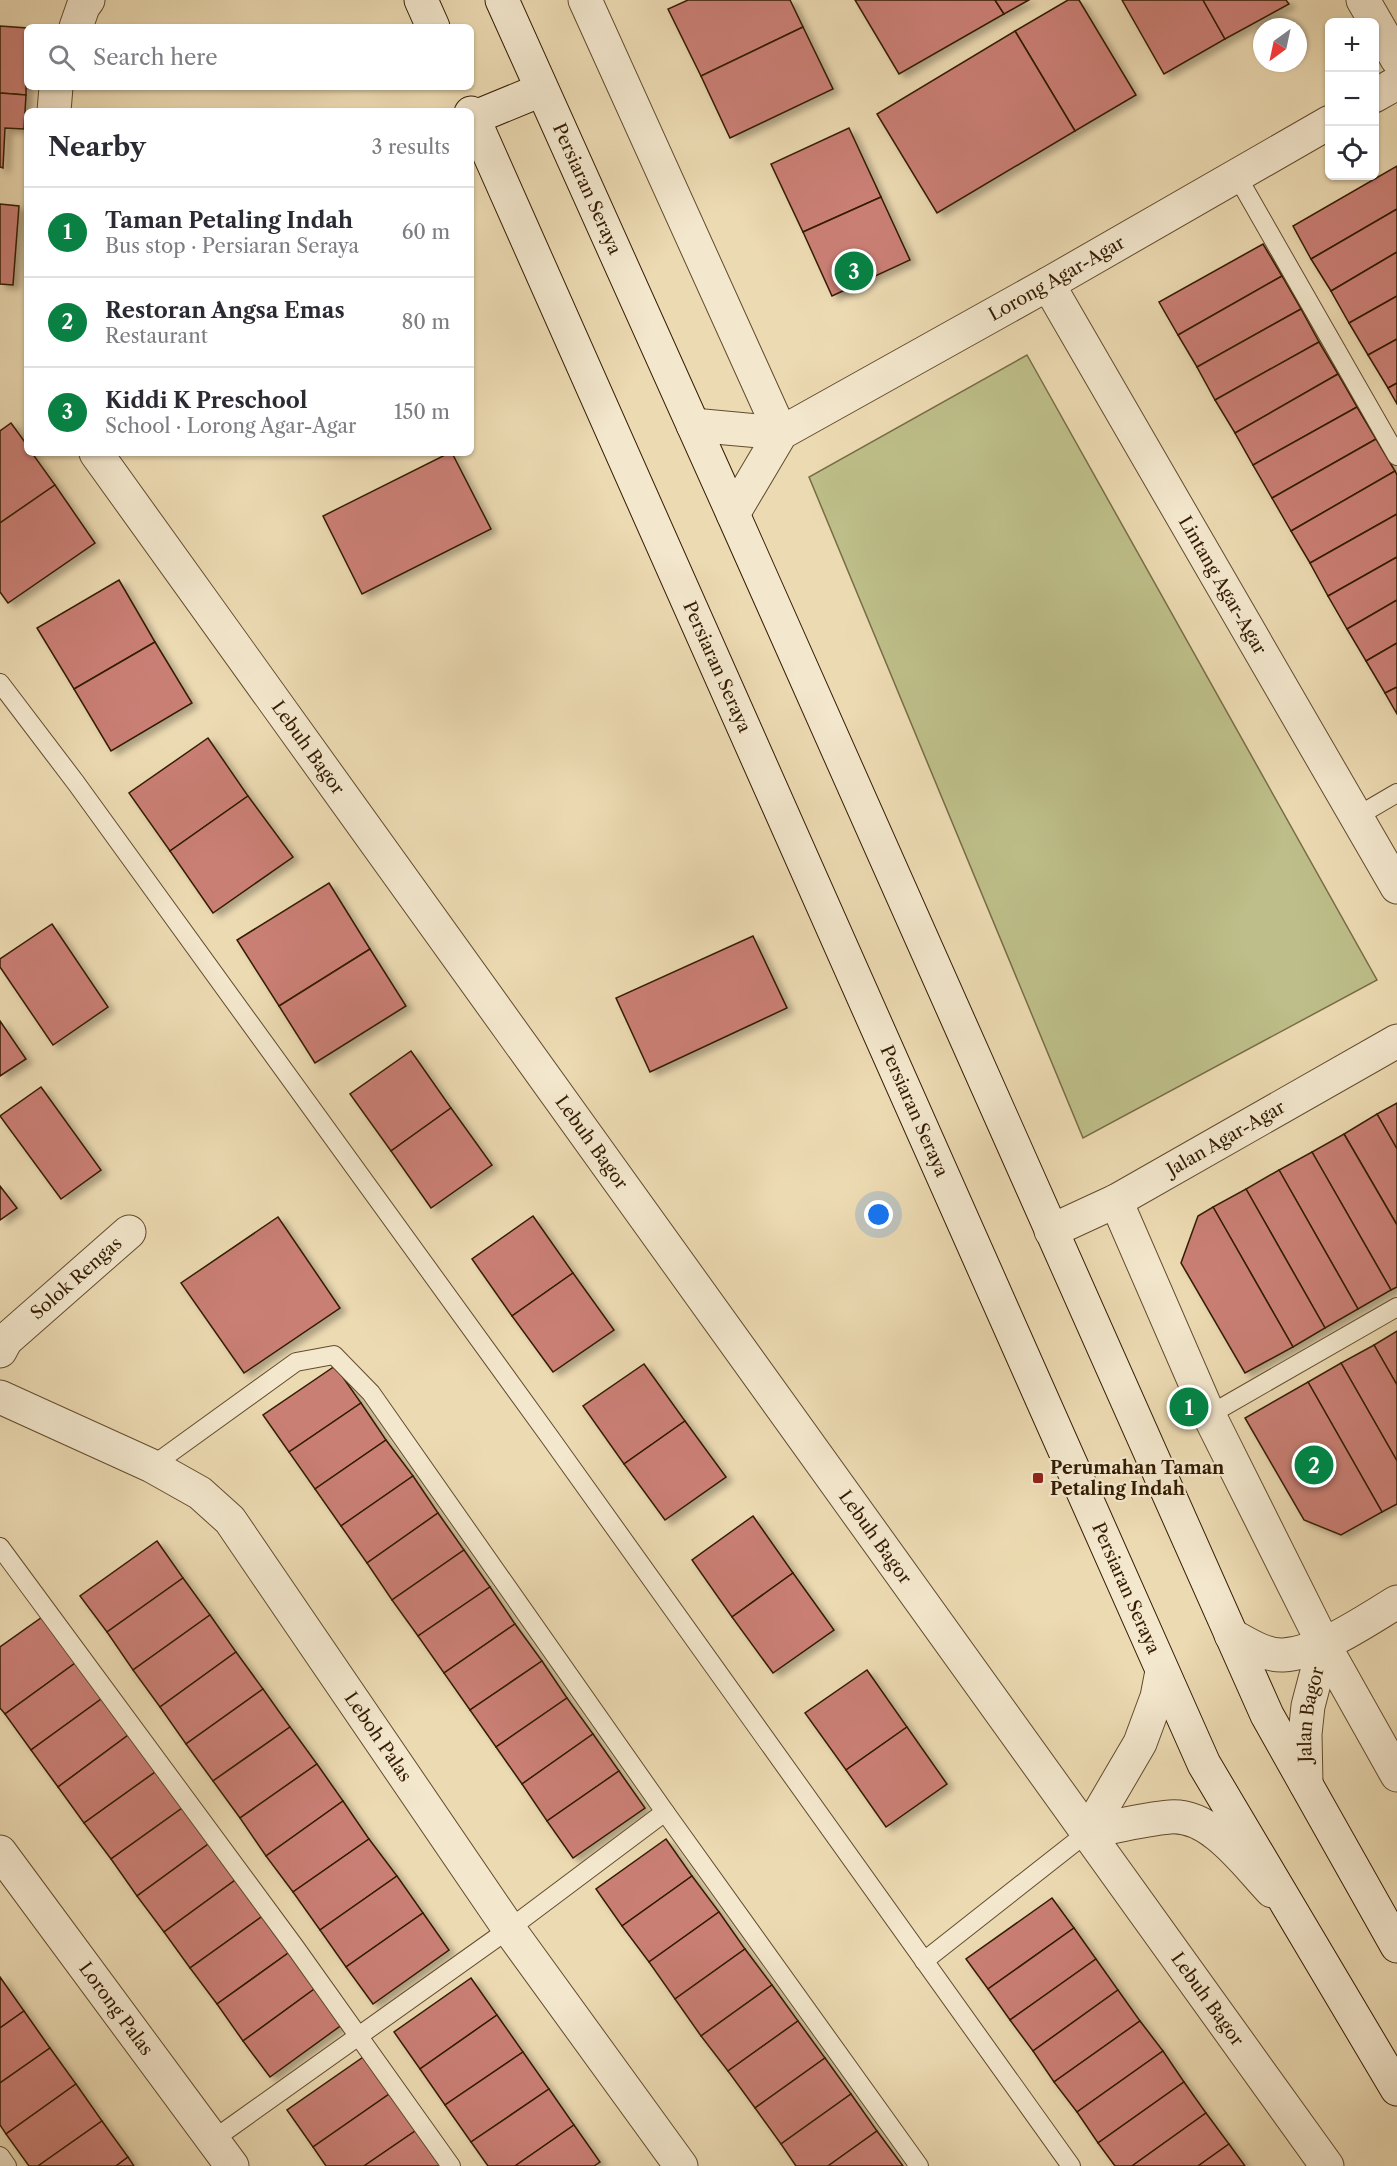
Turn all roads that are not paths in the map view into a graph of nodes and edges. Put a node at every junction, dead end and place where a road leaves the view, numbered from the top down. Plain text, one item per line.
1 (421, 0) edge
2 (502, 0) edge
3 (585, 0) edge
4 (1363, 0) edge
5 (432, 24) edge
6 (1397, 59) edge
7 (1397, 83) edge
8 (56, 90) edge
9 (461, 90) edge
10 (541, 90) junction
11 (1379, 93) edge
12 (54, 108) edge
13 (469, 108) edge
14 (474, 113) edge
15 (474, 119) edge
16 (1325, 124) edge
17 (1237, 176) junction
18 (1048, 284) junction
19 (693, 425) junction
20 (781, 433) junction
21 (98, 456) edge
22 (1397, 456) edge
23 (733, 514) junction
24 (0, 683) edge
25 (1397, 793) edge
26 (1356, 817) junction
27 (1397, 887) edge
28 (1397, 1041) edge
29 (1116, 1201) junction
30 (1051, 1231) junction
31 (129, 1232) dead end
32 (1397, 1307) edge
33 (0, 1352) edge
34 (0, 1397) edge
35 (1209, 1415) junction
36 (152, 1466) junction
37 (0, 1547) edge
38 (1397, 1602) edge
39 (1231, 1635) junction
40 (1324, 1645) junction
41 (1162, 1671) junction
42 (1397, 1774) edge
43 (1306, 1784) junction
44 (665, 1812) junction
45 (1088, 1832) junction
46 (0, 1851) edge
47 (1288, 1909) junction
48 (509, 1929) junction
49 (1397, 1946) edge
50 (924, 1961) junction
51 (359, 2037) junction
52 (1397, 2089) edge
53 (214, 2139) junction
54 (0, 2156) edge
55 (7, 2166) edge
56 (232, 2166) edge
57 (451, 2166) edge
58 (681, 2166) edge
59 (920, 2166) edge
60 (1071, 2166) edge
61 (1327, 2166) edge

1 - 5 street
2 - 10 street, Persiaran Seraya
3 - 20 street
4 - 6 street
7 - 11 street
8 - 12 street
9 - 13 street, Persiaran Seraya
10 - 14 street
10 - 19 street, Persiaran Seraya
15 - 41 street, Persiaran Seraya
16 - 17 street, Lorong Agar-Agar
17 - 18 street, Lorong Agar-Agar
17 - 22 lane
18 - 20 street, Lorong Agar-Agar
18 - 26 street, Lintang Agar-Agar
19 - 20 street
19 - 23 street, Persiaran Seraya
20 - 23 street
21 - 45 street, Lebuh Bagor
23 - 30 street, Persiaran Seraya
24 - 50 lane
25 - 26 lane
26 - 27 street, Lintang Agar-Agar
28 - 29 street, Jalan Agar-Agar
29 - 30 street, Jalan Agar-Agar
29 - 35 street
30 - 39 street, Persiaran Seraya
31 - 33 street, Solok Rengas
32 - 35 lane
34 - 36 street, Leboh Palas
35 - 40 street
36 - 44 lane
36 - 48 street, Leboh Palas
37 - 51 lane
38 - 40 street, Jalan Bagor
39 - 40 street, Jalan Bagor
39 - 43 street, Persiaran Seraya
40 - 42 street
40 - 43 street, Jalan Bagor
41 - 45 street
41 - 47 street, Persiaran Seraya
43 - 49 street, Persiaran Seraya
44 - 48 lane
44 - 59 lane
45 - 47 street
45 - 50 lane
45 - 61 street, Lebuh Bagor
46 - 53 street, Lorong Palas
47 - 52 street, Persiaran Seraya
48 - 51 lane
48 - 58 street, Leboh Palas
50 - 60 lane
51 - 53 lane
51 - 57 lane
53 - 56 street, Lorong Palas
54 - 55 lane

